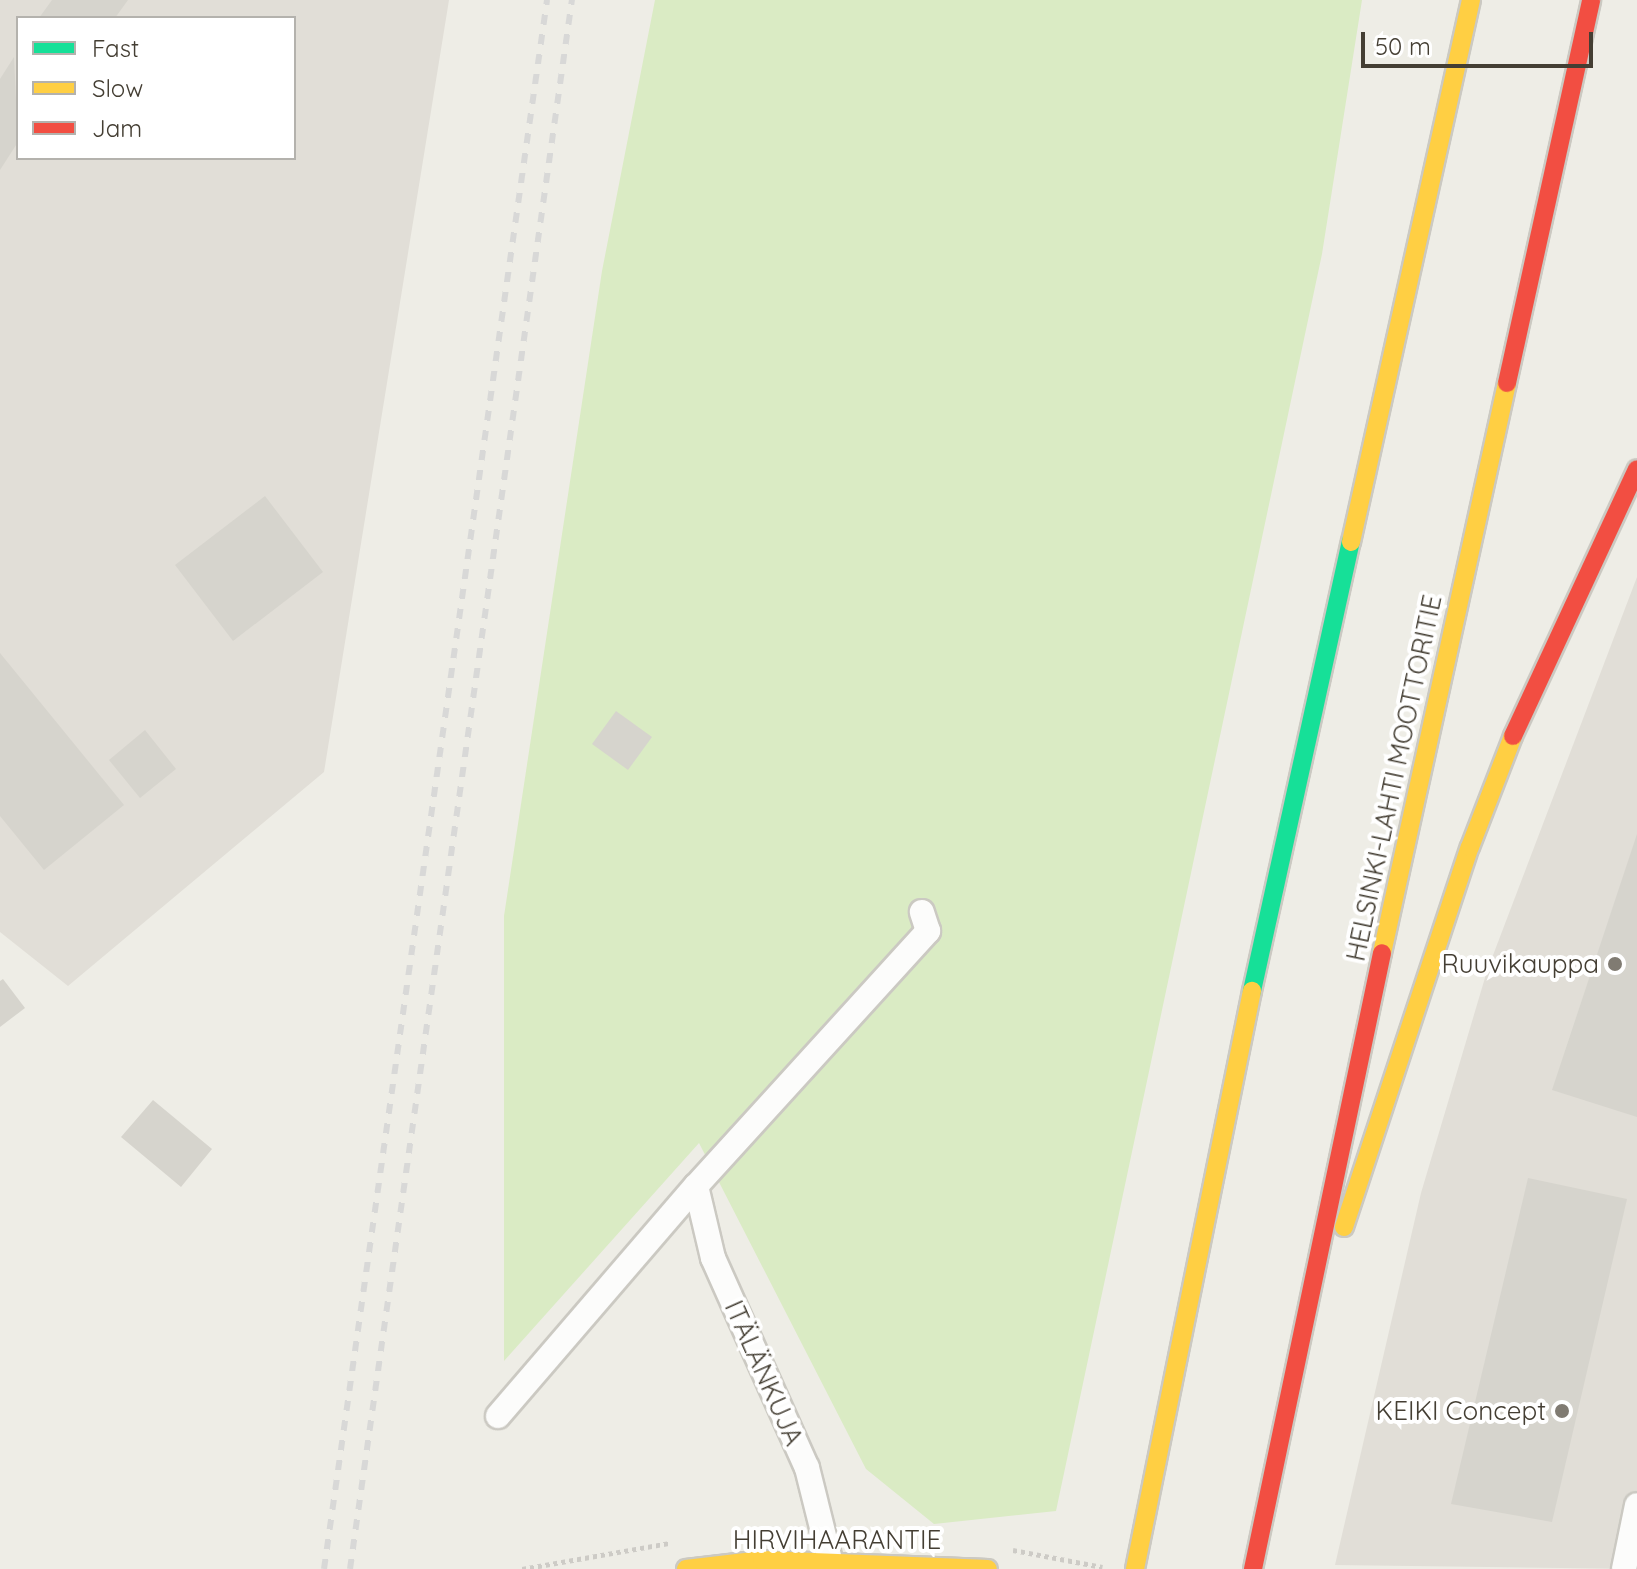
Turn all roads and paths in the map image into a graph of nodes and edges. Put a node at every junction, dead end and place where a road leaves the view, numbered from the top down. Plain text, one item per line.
1 (1471, 0) edge
2 (1591, 0) edge
3 (1637, 469) edge
4 (922, 912) dead end
5 (696, 1186) junction
6 (1295, 1352) junction
7 (498, 1416) dead end
8 (1637, 1505) edge
9 (830, 1560) junction
10 (686, 1569) edge
11 (988, 1569) edge
12 (1135, 1569) edge
13 (1253, 1569) edge
14 (1624, 1569) edge

1 - 12 main road
2 - 6 main road, HELSINKI-LAHTI MOOTTORITIE
3 - 6 main road
4 - 5 street
5 - 7 street
5 - 9 street, ITÄLÄNKUJA
6 - 13 main road, HELSINKI-LAHTI MOOTTORITIE
8 - 14 street
9 - 10 main road, HIRVIHAARANTIE
9 - 11 main road, HIRVIHAARANTIE

